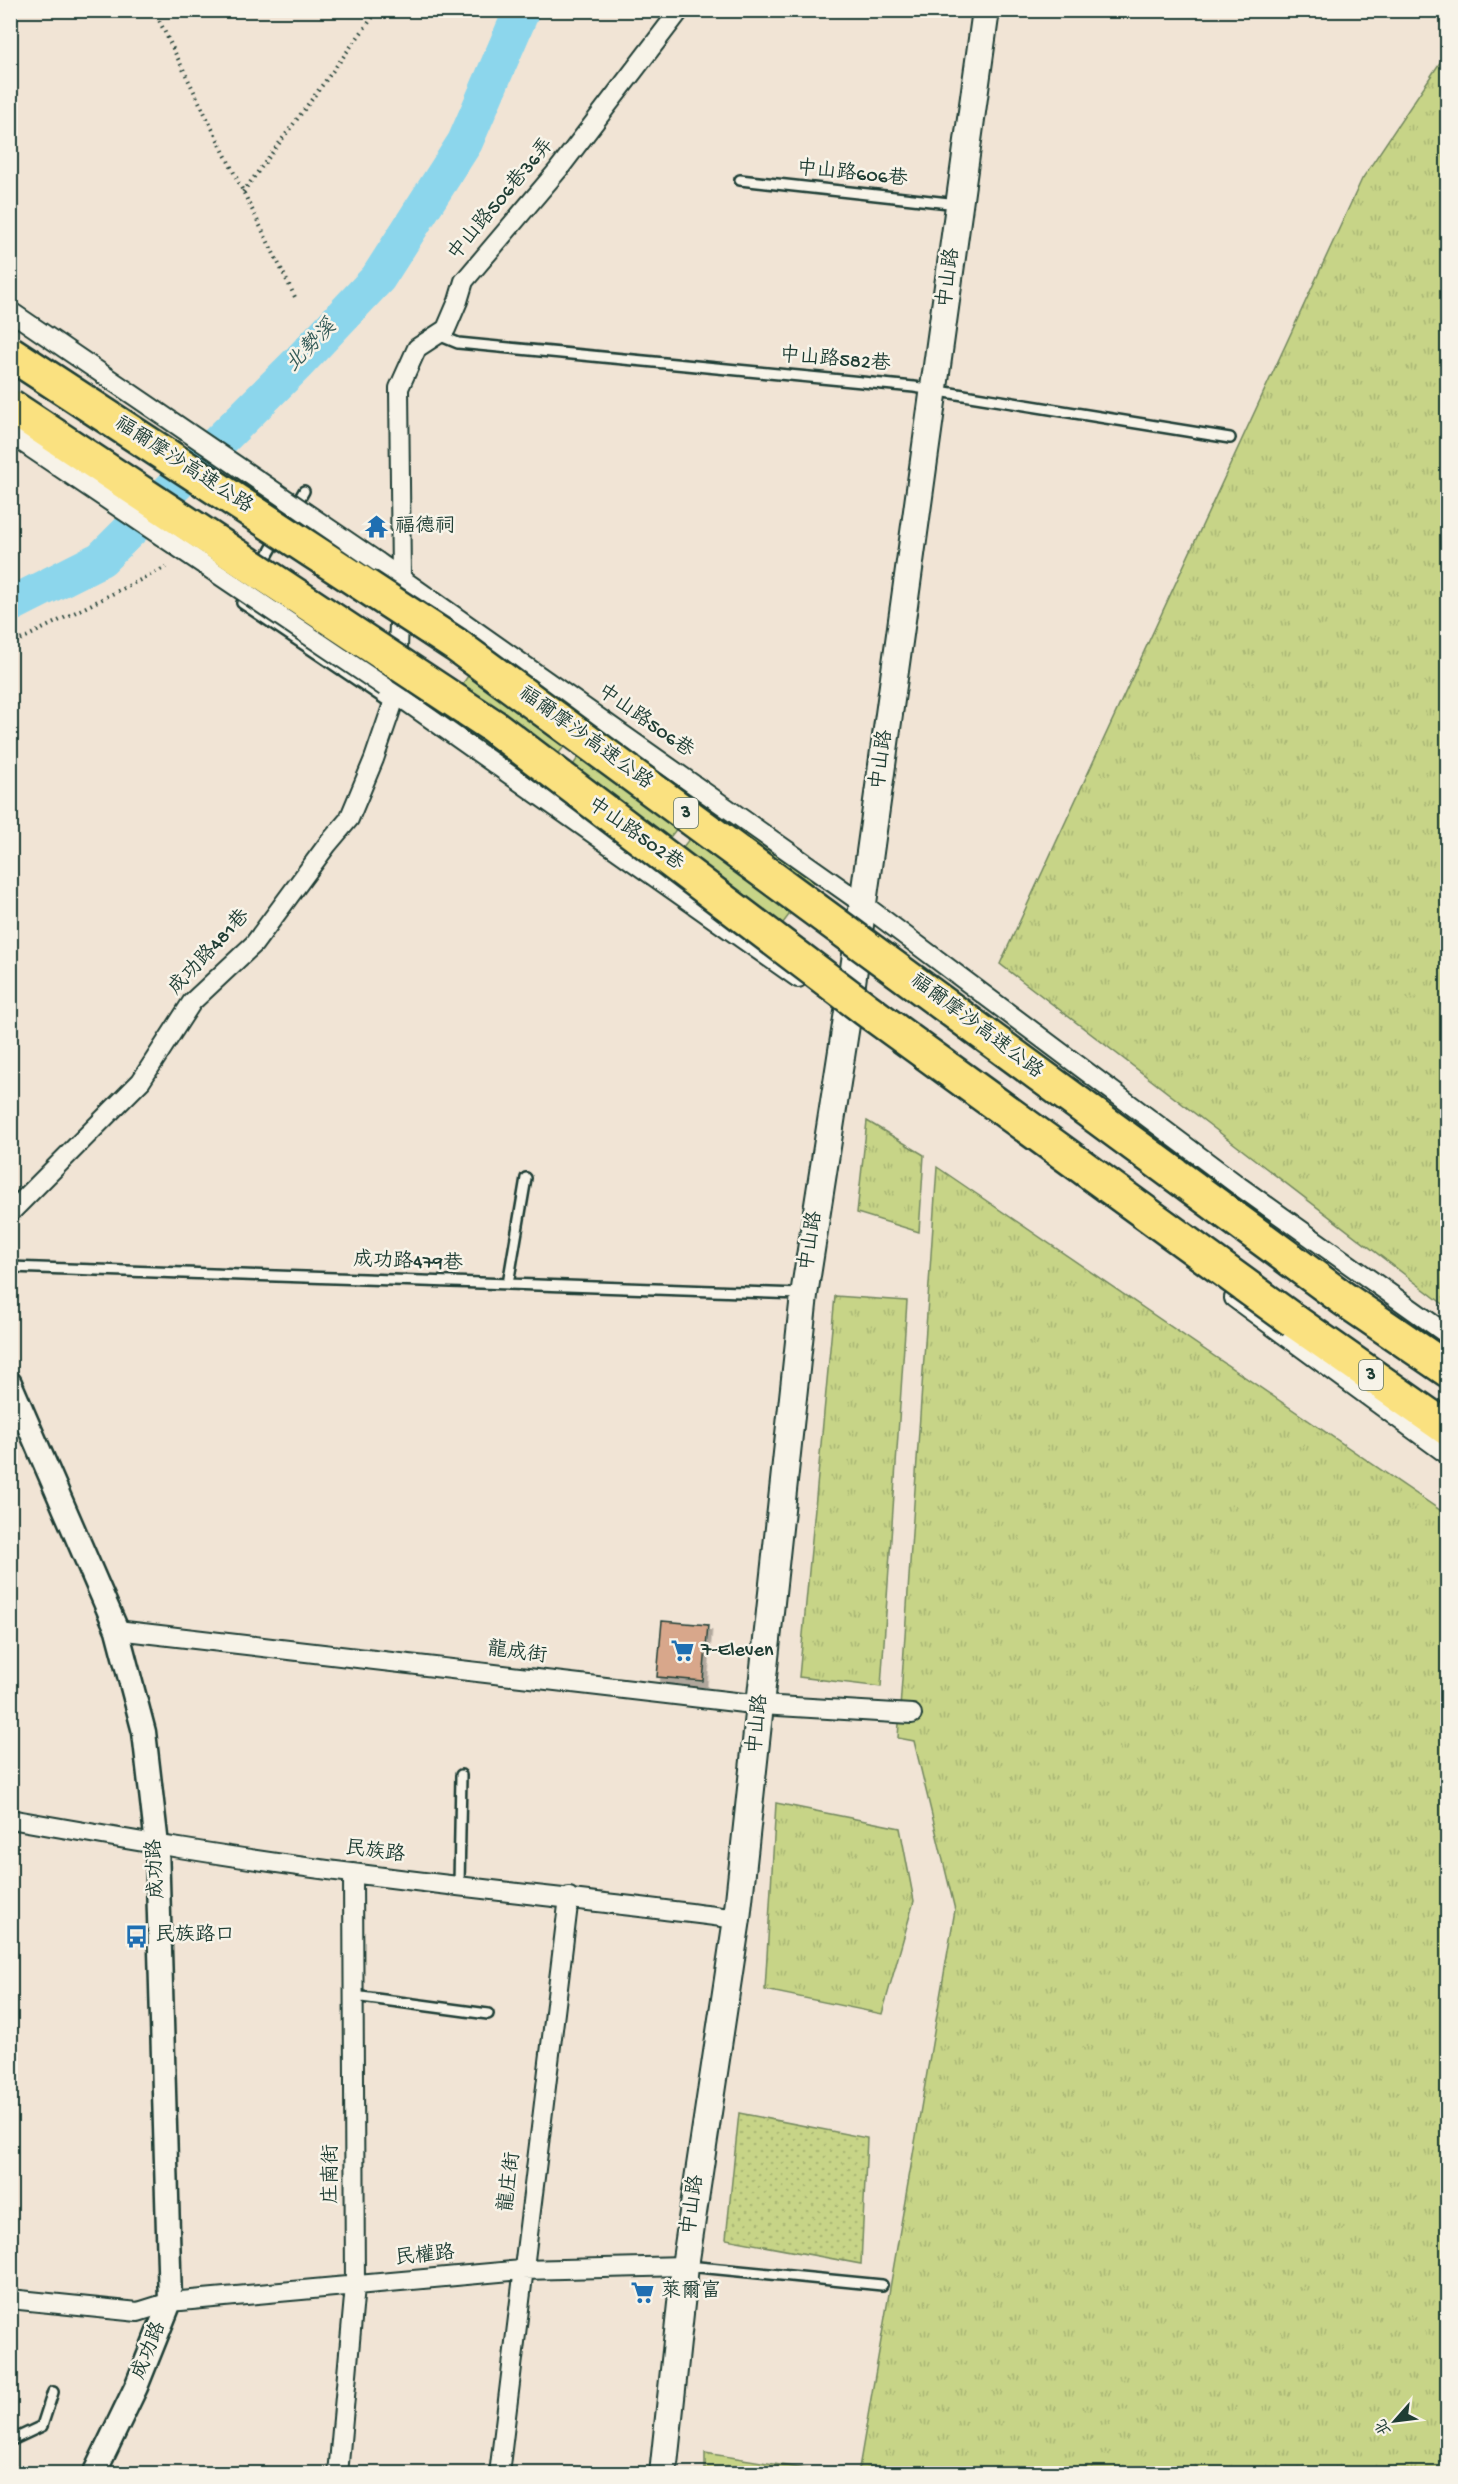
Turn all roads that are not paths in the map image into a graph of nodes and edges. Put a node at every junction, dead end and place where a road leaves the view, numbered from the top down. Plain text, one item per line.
1 (680, 10) edge
2 (986, 10) edge
3 (740, 180) dead end
4 (960, 205) junction
5 (10, 311) edge
6 (436, 334) junction
7 (10, 353) edge
8 (934, 391) junction
9 (10, 406) edge
10 (10, 434) edge
11 (1230, 438) dead end
12 (304, 491) dead end
13 (401, 577) junction
14 (391, 695) junction
15 (863, 904) junction
16 (848, 1012) junction
17 (526, 1178) dead end
18 (10, 1213) edge
19 (10, 1267) edge
20 (508, 1284) junction
21 (804, 1294) junction
22 (1448, 1335) edge
23 (1448, 1370) edge
24 (10, 1383) edge
25 (1448, 1429) edge
26 (1448, 1455) edge
27 (117, 1630) junction
28 (761, 1705) junction
29 (912, 1714) dead end
30 (461, 1775) dead end
31 (10, 1819) edge
32 (157, 1845) junction
33 (353, 1874) junction
34 (459, 1885) junction
35 (569, 1897) junction
36 (737, 1919) junction
37 (354, 1996) junction
38 (488, 2014) dead end
39 (685, 2266) junction
40 (522, 2270) junction
41 (882, 2285) dead end
42 (356, 2286) junction
43 (10, 2299) edge
44 (170, 2302) junction
45 (52, 2392) dead end
46 (10, 2441) edge
47 (94, 2474) edge
48 (338, 2474) edge
49 (499, 2474) edge
50 (663, 2474) edge

1 - 6 street, 中山路506巷36弄
2 - 4 main road, 中山路
3 - 4 lane, 中山路606巷
4 - 8 main road, 中山路
5 - 13 street, 中山路506巷, bridge
6 - 8 lane, 中山路582巷
6 - 13 street, 中山路506巷36弄
7 - 23 highway, 福爾摩沙高速公路 / 3, bridge
8 - 11 lane, 中山路582巷
8 - 15 main road, 中山路
9 - 25 highway, 3, bridge
10 - 14 street, 中山路502巷, bridge
12 - 14 lane
13 - 14 street, 成功路481巷
13 - 15 street, 中山路506巷
14 - 16 street, 中山路502巷
14 - 18 street, 成功路481巷
15 - 16 main road, 中山路
15 - 22 street, 中山路506巷
16 - 21 main road, 中山路
16 - 26 street, 中山路502巷
17 - 20 lane
19 - 20 lane, 成功路479巷
20 - 21 lane, 成功路479巷
21 - 28 main road, 中山路
24 - 27 street, 成功路
27 - 28 street, 龍成街
27 - 32 street, 成功路
28 - 29 street, 龍成街
28 - 36 main road, 中山路
30 - 34 lane
31 - 32 street, 民族路
32 - 33 street, 民族路
32 - 44 street, 成功路
33 - 34 street, 民族路
33 - 37 street, 庄南街
34 - 35 street, 民族路
35 - 36 street, 民族路
35 - 40 street, 龍庄街
36 - 39 main road, 中山路
37 - 38 lane
37 - 42 street, 庄南街
39 - 40 street, 民權路
39 - 41 lane
39 - 50 main road, 中山路
40 - 42 street, 民權路
40 - 49 street, 龍庄街
42 - 44 street, 民權路
42 - 48 street, 庄南街
43 - 44 street, 民權路
44 - 47 street, 成功路
45 - 46 lane

